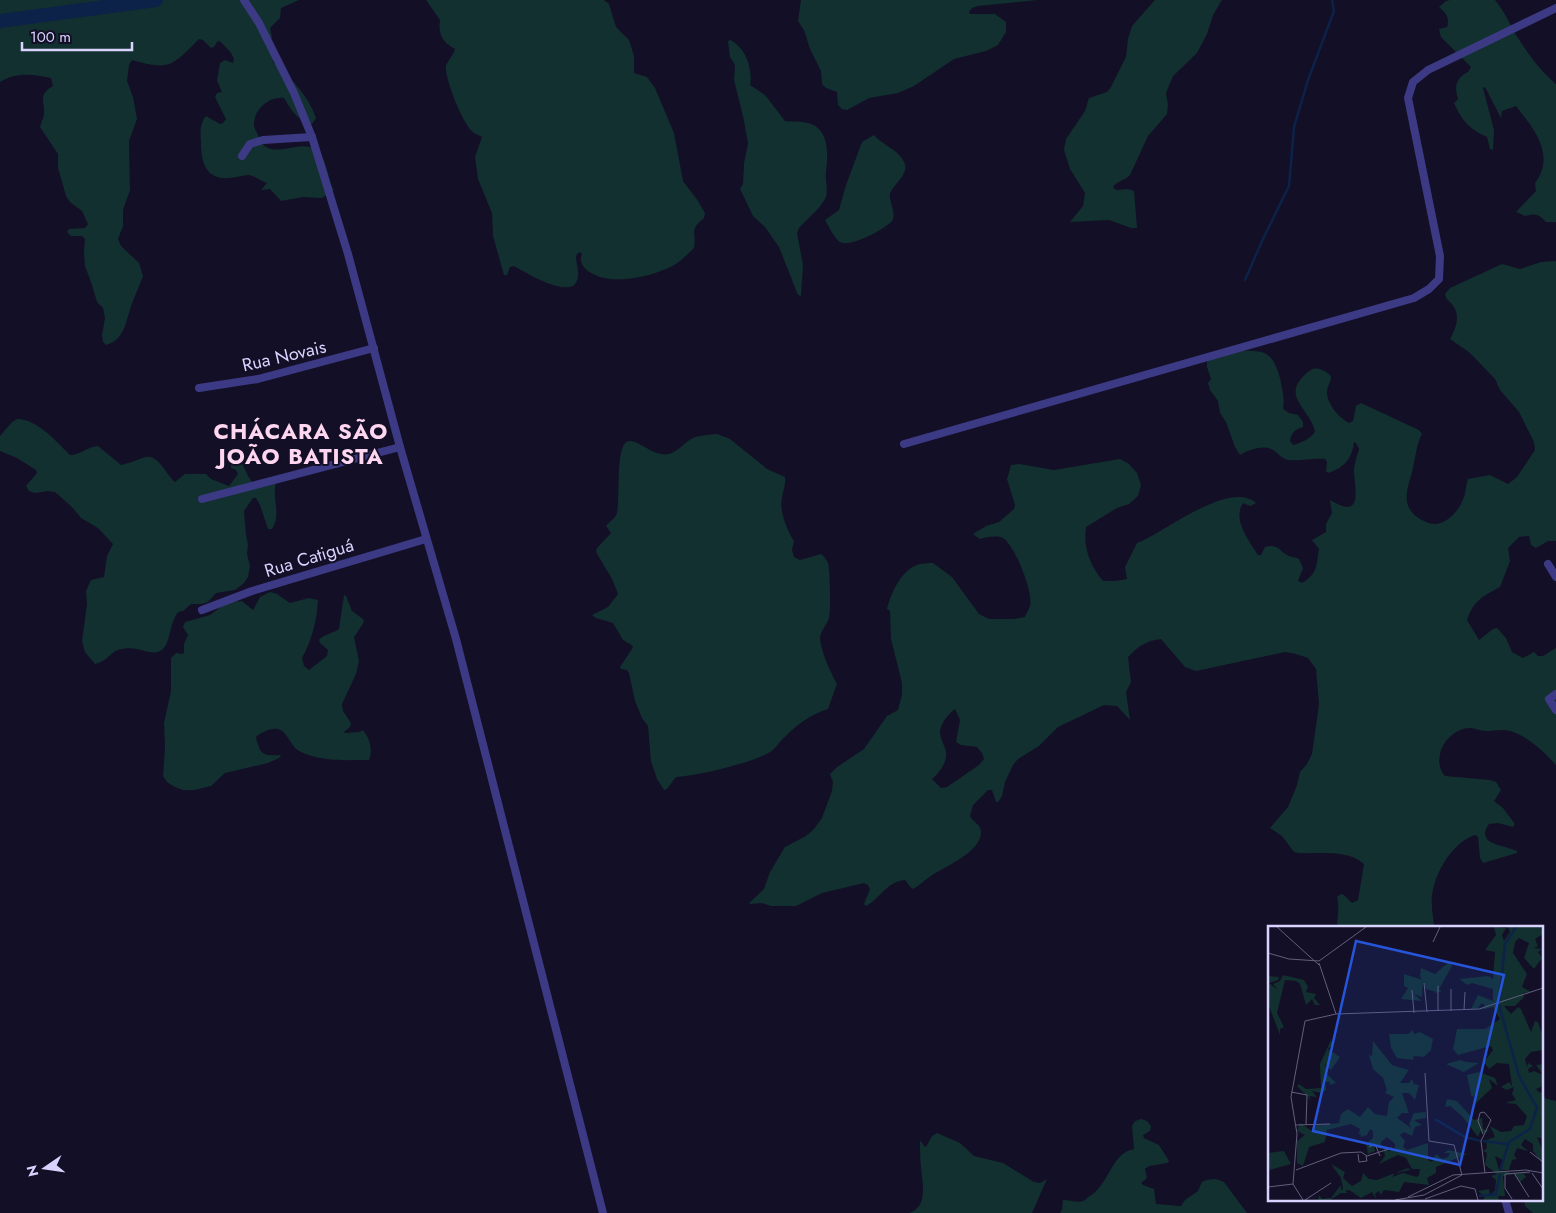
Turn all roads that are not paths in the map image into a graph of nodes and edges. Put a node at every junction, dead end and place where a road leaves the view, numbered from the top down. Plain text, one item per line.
1 (244, 0) edge
2 (1556, 8) edge
3 (312, 137) junction
4 (242, 156) dead end
5 (374, 348) junction
6 (199, 388) dead end
7 (904, 444) dead end
8 (400, 447) junction
9 (202, 500) dead end
10 (426, 539) junction
11 (1548, 564) dead end
12 (1556, 577) edge
13 (202, 610) dead end
14 (1556, 694) edge
15 (1556, 710) edge
16 (1505, 1200) edge
17 (603, 1213) edge
18 (1508, 1213) edge

1 - 3 street
2 - 7 street
3 - 4 street
3 - 5 street
5 - 6 street, Rua Novais
5 - 8 street
8 - 9 street
8 - 10 street
10 - 13 street, Rua Catiguá
10 - 17 street
11 - 12 street
14 - 15 street
16 - 18 street

